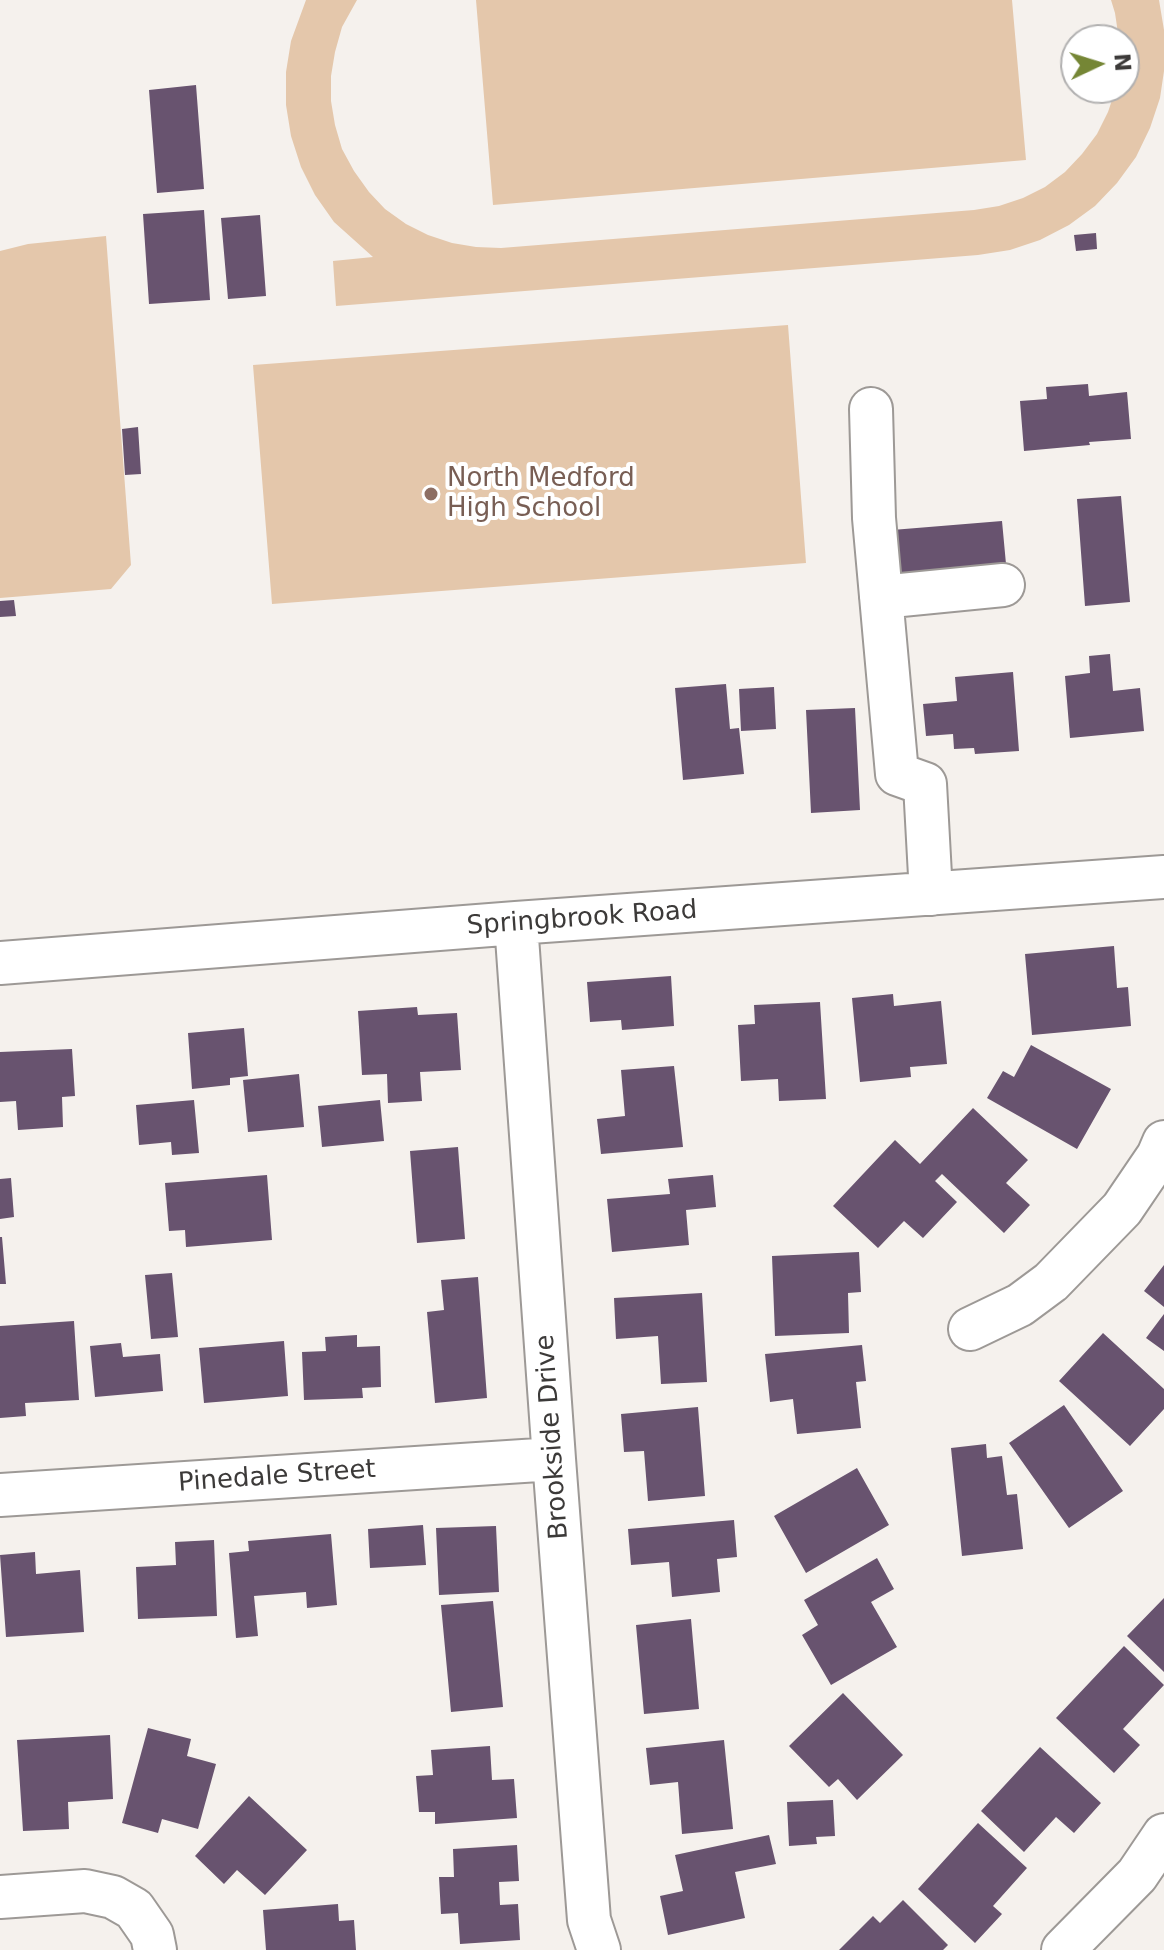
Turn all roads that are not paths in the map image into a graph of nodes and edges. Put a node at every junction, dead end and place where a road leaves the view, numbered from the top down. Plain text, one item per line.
1 (871, 409) dead end
2 (1003, 585) dead end
3 (881, 597) junction
4 (1164, 877) edge
5 (931, 894) junction
6 (516, 923) junction
7 (0, 963) edge
8 (1164, 1142) edge
9 (970, 1329) dead end
10 (554, 1459) junction
11 (0, 1495) edge
12 (1164, 1835) edge
13 (0, 1897) edge
14 (155, 1950) edge
15 (599, 1950) edge
16 (1063, 1950) edge

1 - 3 street
2 - 3 street
3 - 5 street
4 - 5 street, Springbrook Road
5 - 6 street, Springbrook Road
6 - 7 street, Springbrook Road
6 - 10 street, Brookside Drive
8 - 9 street
10 - 11 street, Pinedale Street
10 - 15 street, Brookside Drive
12 - 16 street
13 - 14 street

